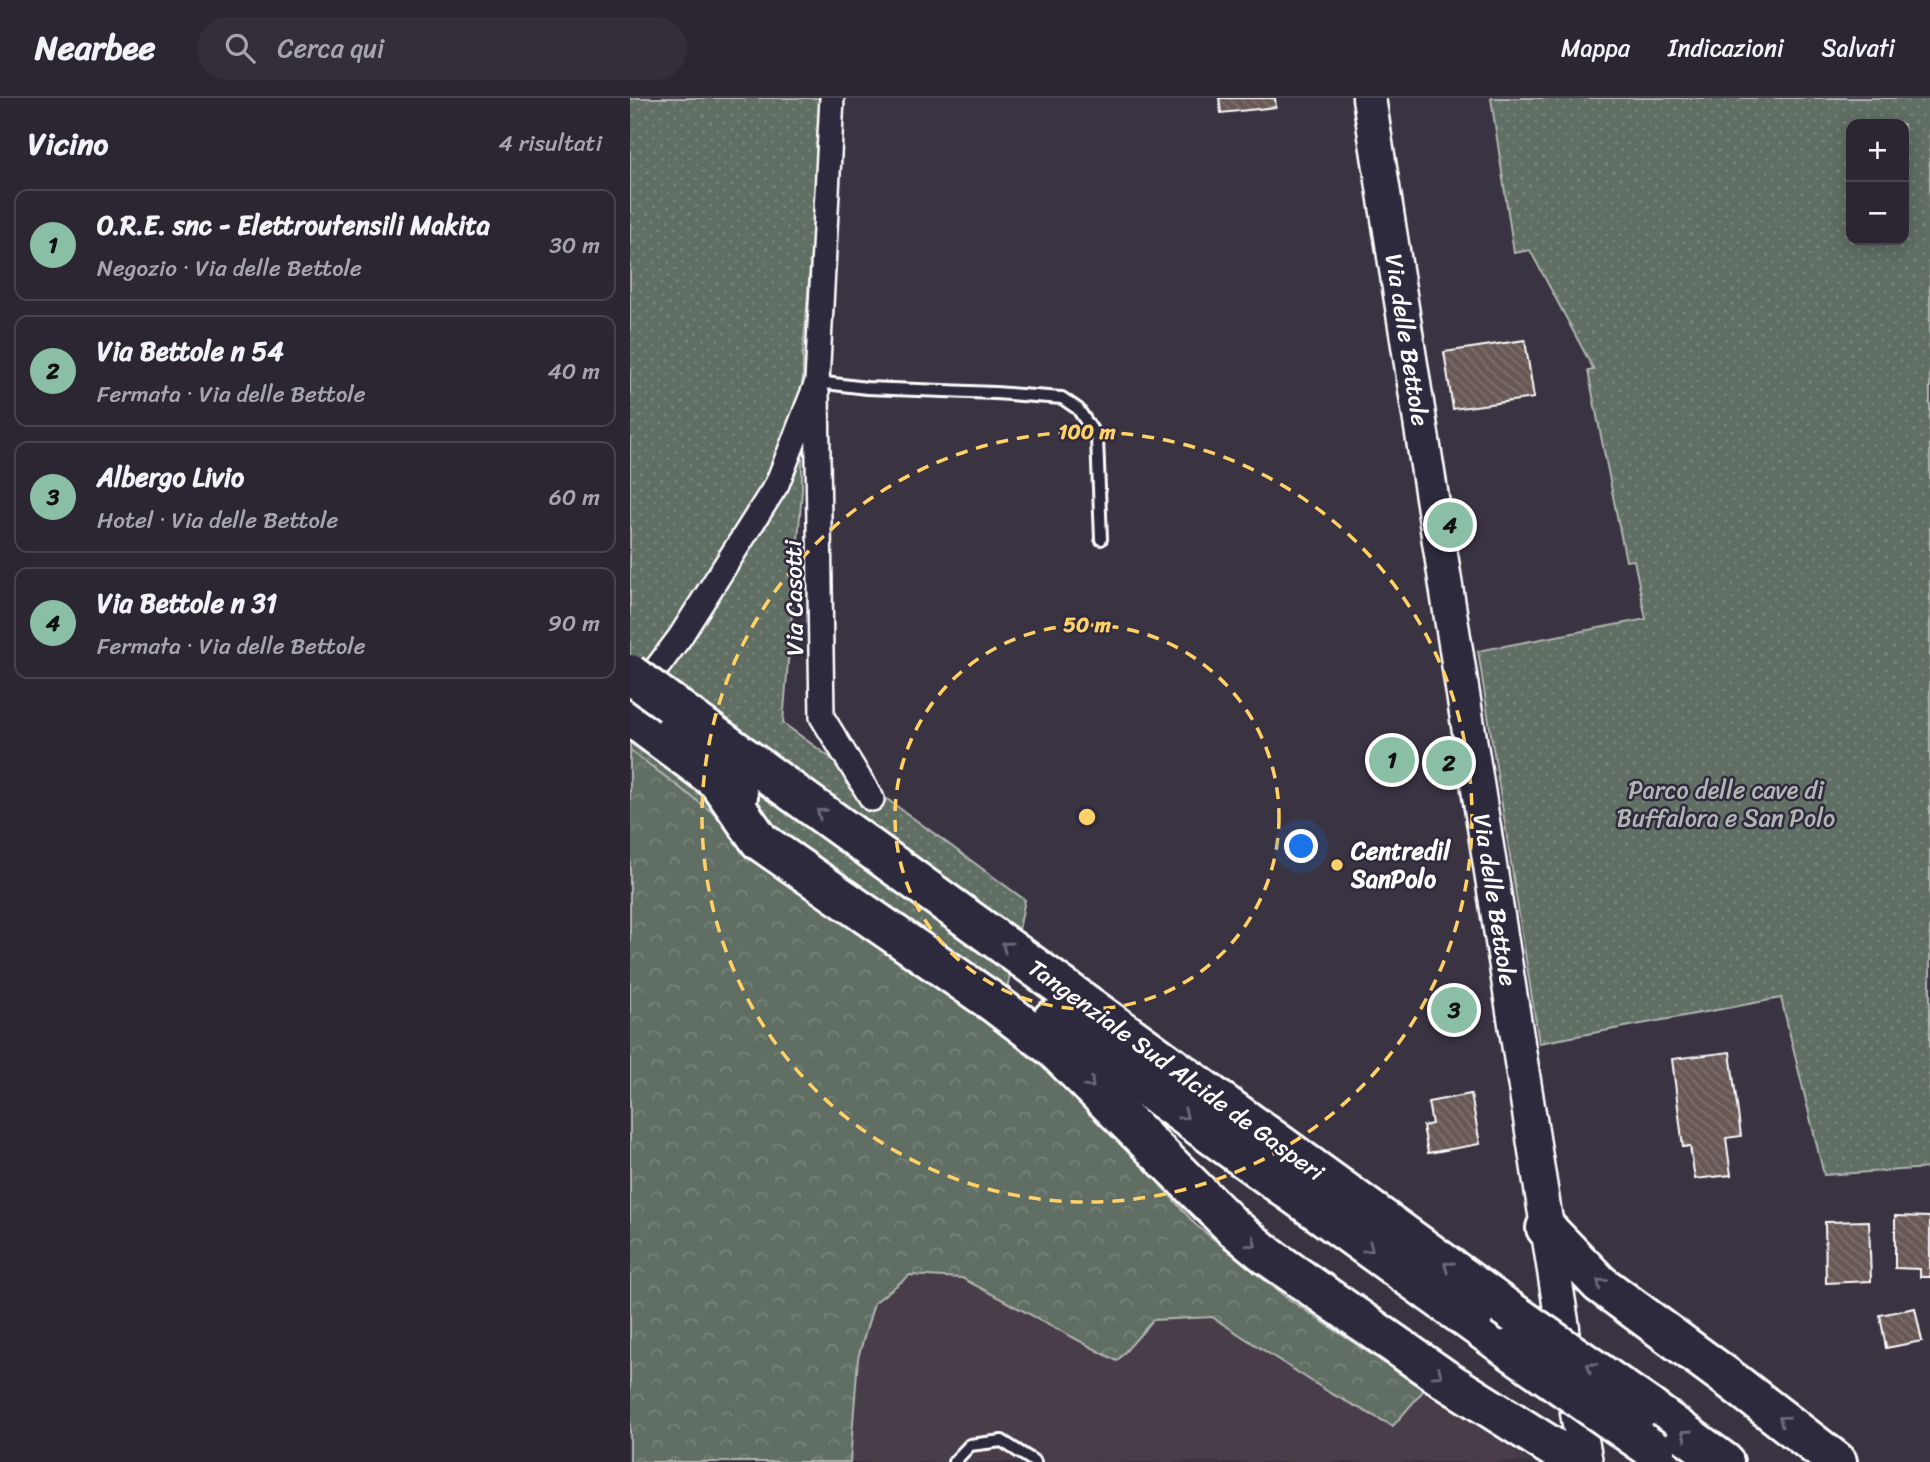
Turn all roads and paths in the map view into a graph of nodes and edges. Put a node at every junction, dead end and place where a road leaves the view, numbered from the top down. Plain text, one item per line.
1 (832, 98) edge
2 (1370, 98) edge
3 (817, 382) junction
4 (1101, 539) dead end
5 (647, 700) edge
6 (717, 780) junction
7 (872, 799) dead end
8 (1546, 1228) junction
9 (1563, 1328) dead end
10 (1577, 1413) dead end
11 (1662, 1456) edge
12 (954, 1462) edge
13 (1035, 1462) edge
14 (1576, 1462) edge
15 (1586, 1462) edge
16 (1724, 1462) edge
17 (1836, 1462) edge

1 - 3 street, Via Casotti
2 - 8 main road, Via delle Bettole
3 - 4 lane
3 - 5 street, Via Casotti
3 - 7 street, Via Casotti
5 - 6 highway, Tangenziale Sud Alcide de Gasperi
16 -> 5 highway, Tangenziale Sud Alcide de Gasperi, bridge
6 -> 11 highway, Tangenziale Sud Alcide de Gasperi, bridge
6 -> 14 highway
8 - 9 main road, Via delle Bettole
17 -> 8 highway
10 - 15 main road
12 - 13 lane

